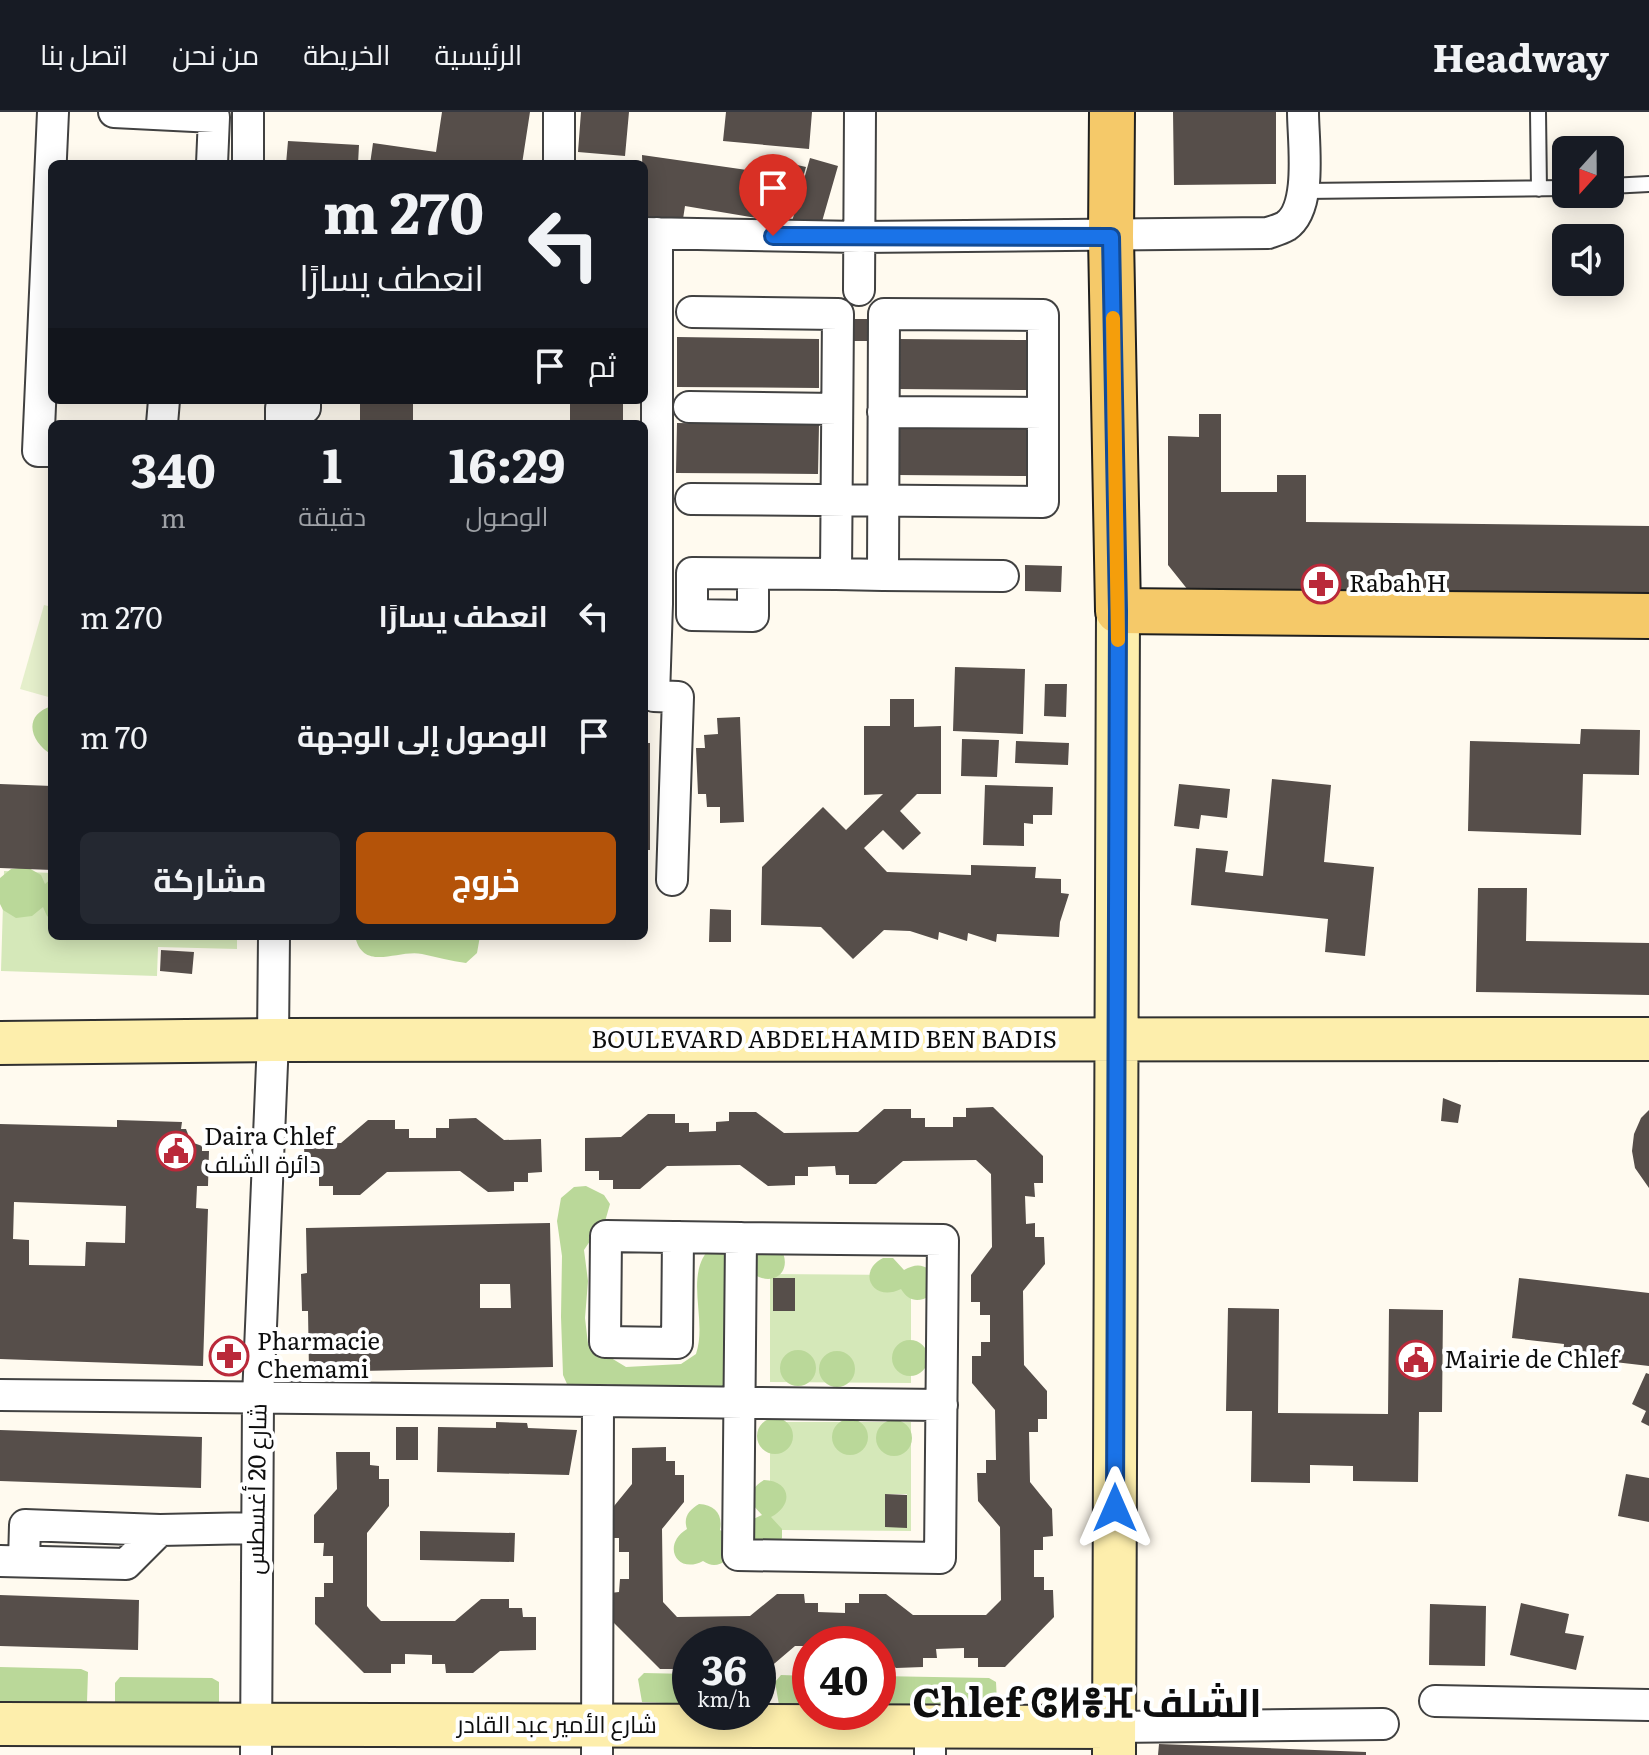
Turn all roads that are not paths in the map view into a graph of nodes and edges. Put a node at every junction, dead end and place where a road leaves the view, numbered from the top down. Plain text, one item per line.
1 (53, 112) edge
2 (114, 112) edge
3 (248, 112) edge
4 (559, 112) edge
5 (860, 112) edge
6 (1112, 112) edge
7 (1303, 112) edge
8 (1538, 112) edge
9 (51, 160) edge
10 (212, 160) edge
11 (248, 160) edge
12 (559, 160) edge
13 (1649, 184) edge
14 (1624, 185) edge
15 (1539, 189) junction
16 (1552, 189) edge
17 (1304, 191) junction
18 (48, 225) edge
19 (650, 233) edge
20 (860, 237) junction
21 (1111, 237) junction
22 (859, 290) junction
23 (692, 312) dead end
24 (838, 314) junction
25 (884, 314) junction
26 (689, 407) dead end
27 (837, 409) junction
28 (883, 412) junction
29 (1043, 413) junction
30 (48, 451) edge
31 (691, 499) dead end
32 (837, 501) junction
33 (883, 501) junction
34 (753, 574) dead end
35 (836, 574) junction
36 (883, 575) junction
37 (1003, 576) dead end
38 (1118, 611) junction
39 (1649, 616) edge
40 (672, 880) dead end
41 (274, 940) edge
42 (1649, 1039) edge
43 (273, 1040) junction
44 (1116, 1040) junction
45 (0, 1043) edge
46 (678, 1237) dead end
47 (741, 1238) junction
48 (0, 1395) edge
49 (258, 1398) junction
50 (598, 1401) junction
51 (739, 1403) junction
52 (942, 1405) junction
53 (255, 1528) junction
54 (12, 1561) edge
55 (1435, 1701) dead end
56 (1649, 1705) edge
57 (0, 1724) edge
58 (1383, 1724) dead end
59 (256, 1740) edge
60 (596, 1740) edge
61 (930, 1740) edge
62 (1114, 1741) edge

1 - 9 street
2 - 10 street
3 - 11 street
4 - 12 street
5 - 20 street
6 - 21 main road
7 - 17 street
8 - 15 lane
13 - 14 lane
15 - 16 lane
15 - 17 lane
17 - 21 street
18 - 30 street
19 - 20 street
19 - 40 street
20 - 21 street
20 - 22 street
21 - 38 main road
22 - 24 street
22 - 25 street
23 - 24 street
24 - 27 street
25 - 28 street
25 - 29 street
26 - 27 street
27 - 32 street
28 - 29 street
28 - 33 street
29 - 33 street
31 - 32 street
32 - 33 street
32 - 35 street
33 - 36 street
34 - 35 street
35 - 36 street
36 - 37 street
38 - 39 main road
38 - 44 main road
41 - 43 street, شارع 20 أغسطس
42 - 44 main road, BOULEVARD ABDELHAMID BEN BADIS
43 - 44 main road, BOULEVARD ABDELHAMID BEN BADIS
43 - 45 main road, BOULEVARD ABDELHAMID BEN BADIS
43 - 49 street, شارع 20 أغسطس
44 - 62 main road
46 - 47 street
47 - 51 street
47 - 52 street
48 - 49 street
49 - 50 street
49 - 53 street, شارع 20 أغسطس
50 - 51 street
50 - 60 street
51 - 52 street
51 - 52 street
53 - 54 street
53 - 59 street, شارع 20 أغسطس
55 - 56 street
57 - 59 main road, شارع الأمير عبد القادر
58 - 62 street
59 - 60 main road, شارع الأمير عبد القادر
60 - 61 main road, شارع الأمير عبد القادر
61 - 62 main road, شارع الأمير عبد القادر

